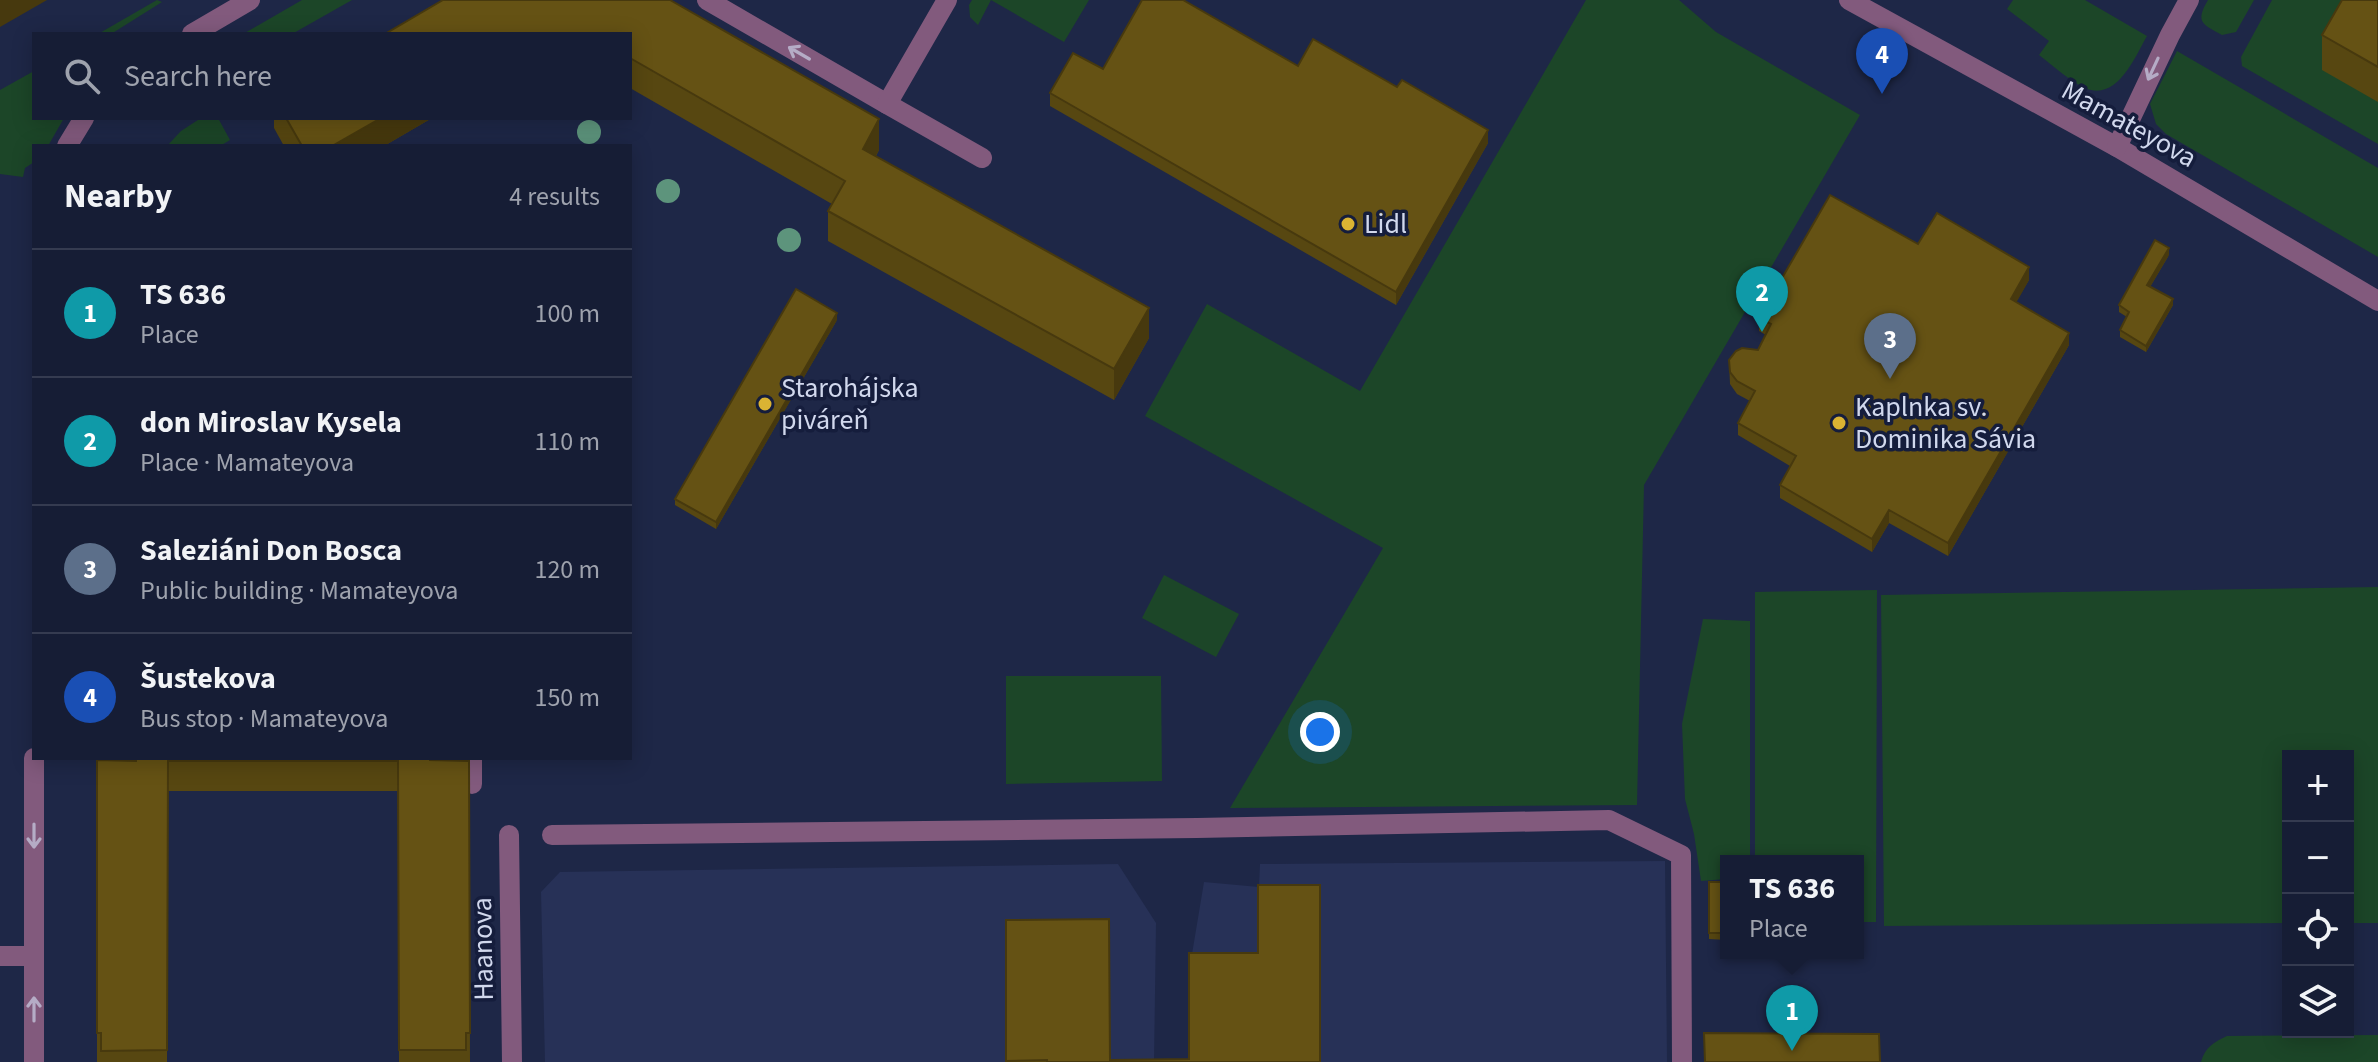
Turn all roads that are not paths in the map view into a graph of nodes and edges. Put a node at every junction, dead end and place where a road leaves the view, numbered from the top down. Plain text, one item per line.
1 (250, 0) edge
2 (707, 0) edge
3 (947, 0) edge
4 (1849, 0) edge
5 (2189, 0) edge
6 (195, 32) edge
7 (887, 104) junction
8 (83, 120) edge
9 (68, 144) edge
10 (2117, 147) junction
11 (982, 158) dead end
12 (2378, 301) edge
13 (34, 760) edge
14 (472, 760) edge
15 (472, 784) edge
16 (509, 835) dead end
17 (552, 835) dead end
18 (0, 956) edge
19 (34, 956) junction
20 (34, 1062) edge
21 (512, 1062) edge
22 (1682, 1062) edge

1 - 6 street
7 -> 2 street
3 - 7 street
4 - 10 street, Mamateyova
5 -> 10 street
7 - 11 street
8 - 9 street
10 - 12 street, Mamateyova
13 -> 19 street
14 - 15 street
16 - 21 street, Haanova
17 - 22 street
18 - 19 street
20 -> 19 street

